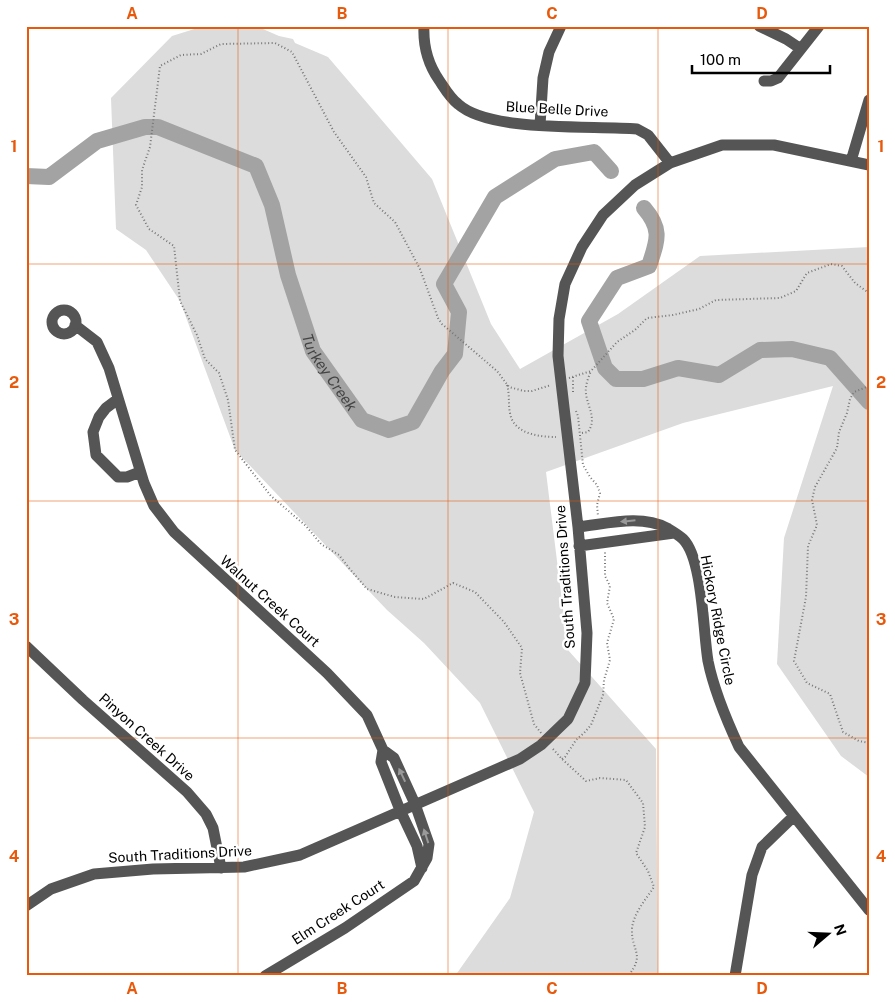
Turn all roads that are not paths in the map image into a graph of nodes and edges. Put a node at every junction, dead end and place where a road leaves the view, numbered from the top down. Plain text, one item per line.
1 (424, 26) edge
2 (561, 26) edge
3 (759, 26) edge
4 (820, 26) edge
5 (801, 49) junction
6 (764, 81) dead end
7 (869, 100) edge
8 (540, 125) junction
9 (851, 161) junction
10 (670, 163) junction
11 (868, 163) edge
12 (75, 325) dead end
13 (118, 399) junction
14 (140, 472) junction
15 (578, 527) junction
16 (674, 533) junction
17 (580, 546) junction
18 (26, 646) edge
19 (383, 750) junction
20 (416, 804) junction
21 (400, 810) junction
22 (794, 816) junction
23 (221, 868) junction
24 (422, 868) junction
25 (28, 901) edge
26 (869, 910) edge
27 (265, 976) edge
28 (735, 976) edge

1 - 8 street, Blue Belle Drive
2 - 8 street
3 - 5 street
4 - 5 street
5 - 6 street
7 - 9 street
8 - 10 street, Blue Belle Drive
9 - 10 street, South Traditions Drive
9 - 11 street, South Traditions Drive
10 - 15 street, South Traditions Drive
12 - 13 street, Walnut Creek Court
13 - 14 street, Walnut Creek Court
13 - 14 street
14 - 19 street, Walnut Creek Court
16 -> 15 street, Hickory Ridge Circle
15 - 17 street, South Traditions Drive
16 - 17 street
16 - 22 street, Hickory Ridge Circle
17 - 20 street, South Traditions Drive
18 - 23 street, Pinyon Creek Drive
20 -> 19 street, Walnut Creek Court
19 - 21 street, Walnut Creek Court
20 - 21 street, South Traditions Drive
24 -> 20 street, Elm Creek Court
21 - 23 street, South Traditions Drive
21 - 24 street
22 - 26 street, Hickory Ridge Circle
22 - 28 street
23 - 25 street, South Traditions Drive
24 - 27 street, Elm Creek Court

